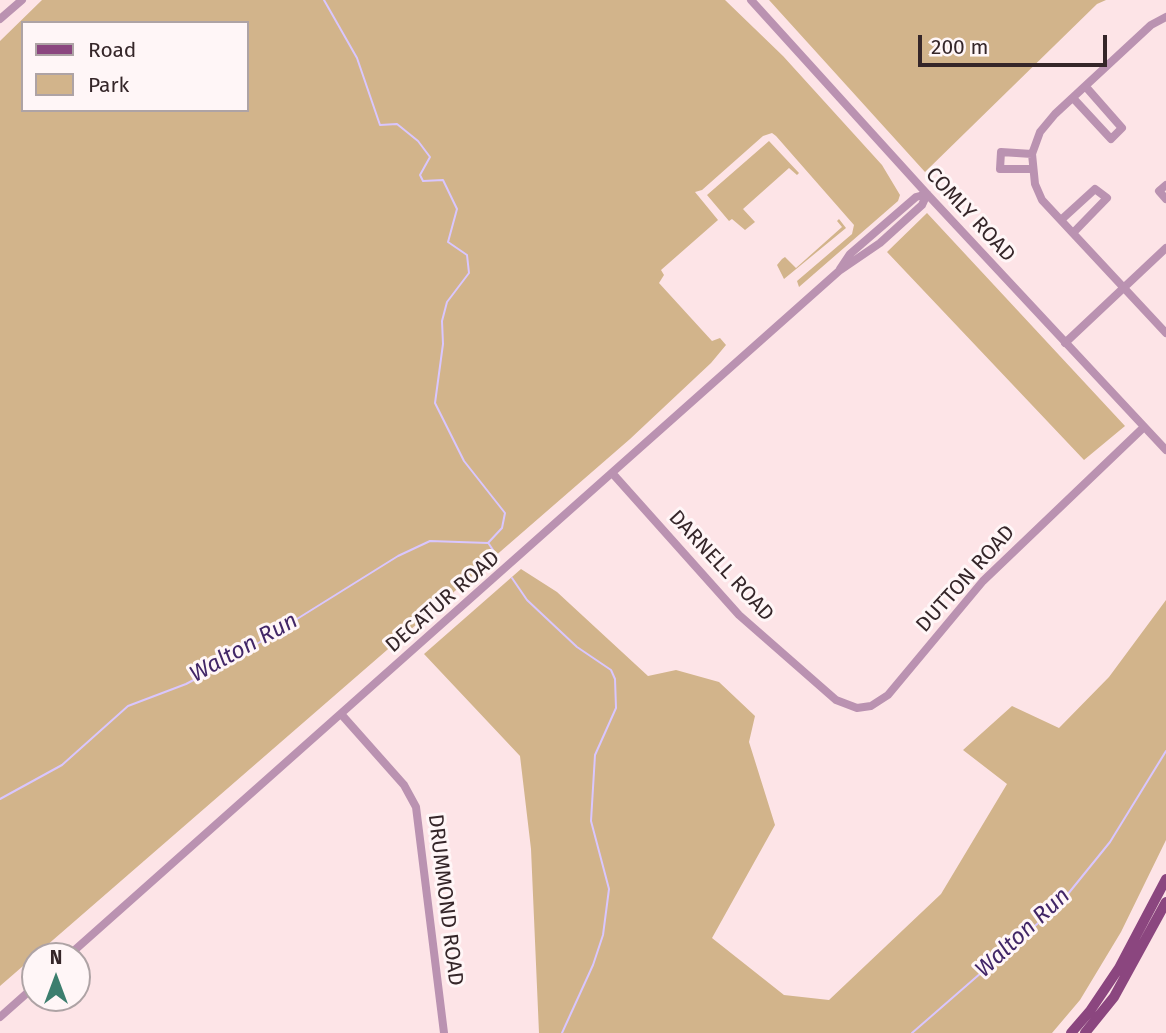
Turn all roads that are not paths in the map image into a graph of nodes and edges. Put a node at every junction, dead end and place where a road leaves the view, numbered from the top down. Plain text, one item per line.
1 (22, 0) edge
2 (756, 2) edge
3 (1166, 17) edge
4 (0, 19) edge
5 (1086, 87) junction
6 (1073, 98) junction
7 (1032, 154) junction
8 (1032, 169) junction
9 (1166, 185) edge
10 (927, 194) junction
11 (1166, 199) edge
12 (1062, 220) junction
13 (1073, 233) junction
14 (1166, 248) edge
15 (1123, 288) junction
16 (1166, 333) edge
17 (1065, 343) junction
18 (1144, 428) junction
19 (1166, 450) edge
20 (613, 474) junction
21 (809, 676) joint
22 (341, 714) junction
23 (1166, 879) edge
24 (1166, 902) edge
25 (84, 942) edge
26 (21, 998) edge
27 (0, 1017) edge
28 (444, 1033) edge
29 (1071, 1033) edge
30 (1085, 1033) edge

1 - 4 street
2 - 10 street, COMLY ROAD
3 - 5 street
5 - 6 street
5 - 6 street
6 - 7 street
7 - 8 street
7 - 8 street
8 - 12 street
9 - 11 street
10 - 17 street, COMLY ROAD
10 - 20 street, DECATUR ROAD
12 - 13 street
12 - 13 street
13 - 15 street
14 - 15 street
15 - 16 street
15 - 17 street
17 - 18 street, COMLY ROAD
18 - 19 street, COMLY ROAD
18 - 21 street, DUTTON ROAD
20 - 21 street, DARNELL ROAD
20 - 22 street, DECATUR ROAD
22 - 25 street, DECATUR ROAD
22 - 28 street, DRUMMOND ROAD
23 - 29 main road
24 - 30 main road
26 - 27 street

